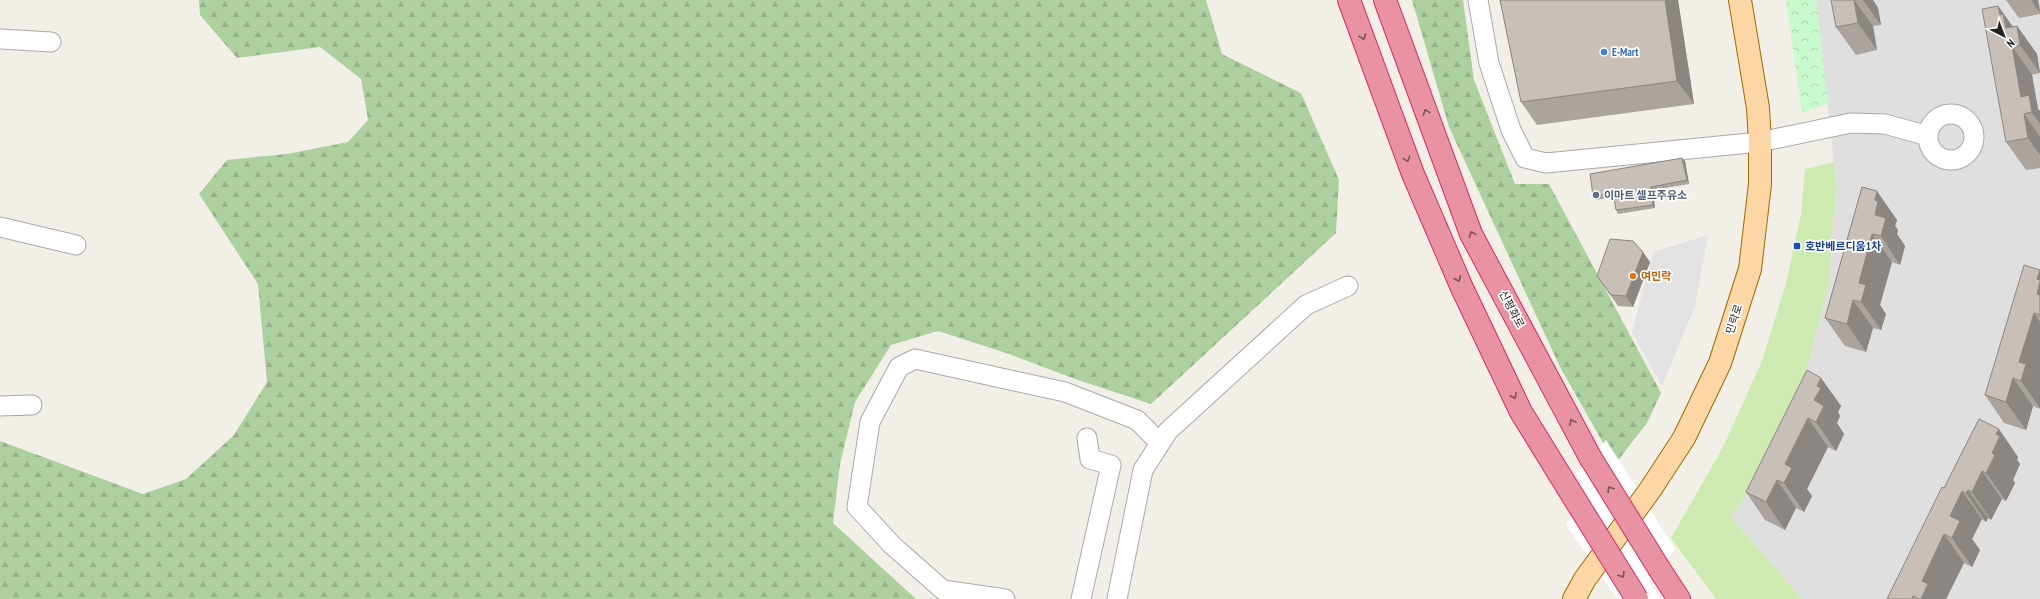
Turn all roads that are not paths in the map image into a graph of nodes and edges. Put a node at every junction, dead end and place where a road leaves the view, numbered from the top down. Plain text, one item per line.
1 (1349, 0) edge
2 (1385, 0) edge
3 (1478, 0) edge
4 (1740, 0) edge
5 (0, 39) edge
6 (52, 42) dead end
7 (1928, 136) dead end
8 (1760, 142) junction
9 (0, 227) edge
10 (76, 245) dead end
11 (1348, 286) dead end
12 (32, 405) dead end
13 (0, 406) edge
14 (1087, 438) dead end
15 (1160, 444) junction
16 (1673, 589) edge
17 (1005, 599) edge
18 (1081, 599) edge
19 (1117, 599) edge
20 (1574, 599) edge
21 (1637, 599) edge

1 -> 21 highway, bridge
16 -> 2 highway, 신평화로, bridge
3 - 8 street
4 - 8 main road, 민락로
5 - 6 street
7 - 8 street
8 - 20 main road, 민락로
9 - 10 street
11 - 15 street
12 - 13 street
14 - 18 street
15 - 17 street
15 - 19 street

